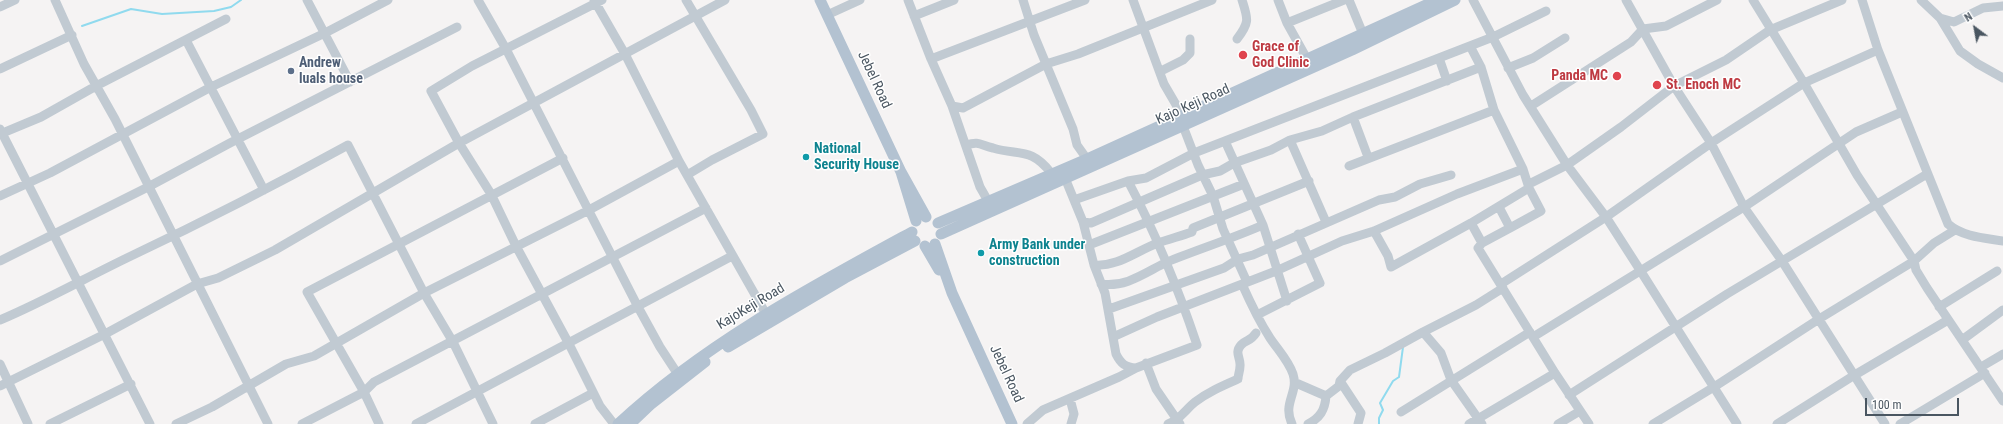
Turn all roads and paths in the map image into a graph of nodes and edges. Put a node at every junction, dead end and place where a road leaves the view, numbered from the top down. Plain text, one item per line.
1 (15, 0) edge
2 (55, 0) edge
3 (307, 0) edge
4 (388, 0) edge
5 (478, 0) edge
6 (686, 0) edge
7 (725, 0) edge
8 (820, 0) edge
9 (860, 0) edge
10 (908, 0) edge
11 (954, 0) edge
12 (1023, 0) edge
13 (1085, 0) edge
14 (1133, 0) edge
15 (1212, 0) edge
16 (1242, 0) edge
17 (1278, 0) edge
18 (1344, 0) edge
19 (1350, 0) edge
20 (1437, 0) edge
21 (1455, 0) edge
22 (1474, 0) edge
23 (1626, 0) edge
24 (1716, 0) edge
25 (1753, 0) edge
26 (1842, 0) edge
27 (1862, 0) edge
28 (1921, 0) edge
29 (597, 1) edge
30 (2003, 6) edge
31 (0, 7) edge
32 (1546, 10) dead end
33 (826, 15) junction
34 (695, 16) junction
35 (914, 16) junction
36 (1940, 18) junction
37 (226, 19) dead end
38 (1030, 21) junction
39 (1287, 23) junction
40 (457, 27) dead end
41 (1144, 28) junction
42 (1643, 30) junction
43 (1770, 30) junction
44 (325, 33) junction
45 (72, 35) junction
46 (1493, 37) junction
47 (1190, 38) dead end
48 (1366, 38) junction
49 (1565, 38) dead end
50 (1237, 39) dead end
51 (186, 40) junction
52 (1470, 46) junction
53 (506, 48) junction
54 (1878, 50) junction
55 (625, 54) junction
56 (1307, 58) junction
57 (1439, 58) junction
58 (931, 59) junction
59 (1046, 64) junction
60 (1481, 67) junction
61 (1508, 68) junction
62 (0, 69) edge
63 (1161, 71) junction
64 (2003, 78) edge
65 (1447, 81) junction
66 (350, 82) junction
67 (1804, 83) junction
68 (96, 86) junction
69 (1674, 86) junction
70 (211, 88) junction
71 (534, 103) junction
72 (952, 106) junction
73 (1531, 106) junction
74 (1494, 110) junction
75 (1902, 112) junction
76 (1353, 117) junction
77 (1182, 121) junction
78 (1, 132) edge
79 (122, 134) junction
80 (238, 139) junction
81 (1290, 140) junction
82 (1225, 141) junction
83 (459, 143) junction
84 (1711, 143) junction
85 (966, 145) junction
86 (1839, 145) junction
87 (1194, 154) junction
88 (563, 158) junction
89 (1368, 158) junction
90 (1087, 159) junction
91 (679, 161) junction
92 (1234, 163) junction
93 (1567, 165) junction
94 (1349, 166) dead end
95 (1523, 169) junction
96 (1051, 174) junction
97 (1927, 174) junction
98 (687, 175) junction
99 (1202, 175) junction
100 (1451, 175) dead end
101 (1066, 178) junction
102 (1128, 181) junction
103 (27, 182) junction
104 (1308, 182) junction
105 (1244, 184) junction
106 (1529, 186) junction
107 (148, 187) junction
108 (264, 190) junction
109 (373, 191) junction
110 (491, 194) junction
111 (0, 196) edge
112 (1213, 196) junction
113 (1074, 200) junction
114 (988, 201) junction
115 (1140, 203) junction
116 (1876, 203) junction
117 (1253, 204) junction
118 (1499, 206) junction
119 (1744, 207) junction
120 (706, 208) junction
121 (589, 210) junction
122 (1220, 217) junction
123 (1606, 218) junction
124 (1083, 222) junction
125 (1149, 222) junction
126 (1326, 222) junction
127 (1471, 223) junction
128 (1263, 225) junction
129 (939, 228) junction
130 (1510, 228) junction
131 (1955, 230) junction
132 (1374, 231) junction
133 (54, 234) junction
134 (921, 234) junction
135 (1298, 234) junction
136 (174, 236) junction
137 (1229, 239) junction
138 (2003, 241) edge
139 (398, 242) junction
140 (1158, 243) junction
141 (1482, 243) junction
142 (1089, 245) junction
143 (516, 246) junction
144 (1270, 248) junction
145 (732, 256) junction
146 (1308, 257) junction
147 (613, 258) junction
148 (1238, 259) junction
149 (0, 261) edge
150 (1782, 261) junction
151 (1914, 261) junction
152 (1167, 262) junction
153 (1094, 265) junction
154 (1640, 270) junction
155 (1276, 271) junction
156 (1997, 271) dead end
157 (79, 283) junction
158 (1245, 283) junction
159 (197, 284) junction
160 (1101, 284) junction
161 (1175, 284) junction
162 (1502, 286) junction
163 (424, 293) junction
164 (542, 294) junction
165 (1287, 301) junction
166 (638, 307) junction
167 (1184, 307) junction
168 (1940, 307) junction
169 (1109, 309) junction
170 (2003, 310) edge
171 (766, 314) junction
172 (1258, 315) junction
173 (1819, 319) junction
174 (0, 320) edge
175 (1948, 320) junction
176 (1676, 327) junction
177 (1423, 332) junction
178 (1256, 333) dead end
179 (105, 334) junction
180 (1531, 334) junction
181 (1113, 337) junction
182 (1962, 340) junction
183 (452, 342) junction
184 (335, 343) junction
185 (569, 344) junction
186 (2003, 354) edge
187 (1146, 363) junction
188 (0, 364) edge
189 (1136, 368) junction
190 (1983, 370) junction
191 (678, 373) junction
192 (1555, 373) junction
193 (1853, 376) junction
194 (1452, 380) junction
195 (1340, 381) junction
196 (1296, 382) junction
197 (4, 384) edge
198 (130, 384) junction
199 (249, 386) junction
200 (1714, 387) junction
201 (364, 392) junction
202 (478, 392) junction
203 (593, 392) junction
204 (1569, 395) junction
205 (1326, 396) junction
206 (1070, 399) junction
207 (2003, 401) edge
208 (1580, 411) junction
209 (1401, 412) dead end
210 (1480, 421) edge
211 (1179, 422) edge
212 (28, 424) edge
213 (50, 424) edge
214 (150, 424) edge
215 (176, 424) edge
216 (268, 424) edge
217 (302, 424) edge
218 (379, 424) edge
219 (416, 424) edge
220 (493, 424) edge
221 (535, 424) edge
222 (614, 424) edge
223 (618, 424) edge
224 (630, 424) edge
225 (1012, 424) edge
226 (1027, 424) edge
227 (1071, 424) edge
228 (1168, 424) edge
229 (1292, 424) edge
230 (1308, 424) edge
231 (1358, 424) edge
232 (1469, 424) edge
233 (1558, 424) edge
234 (1589, 424) edge
235 (1653, 424) edge
236 (1737, 424) edge
237 (1777, 424) edge
238 (1885, 424) edge
239 (1900, 424) edge

1 - 31 street
2 - 45 street
3 - 44 street
4 - 44 street
5 - 53 street
6 - 34 street
7 - 34 street
8 - 33 main road, Jebel Road
9 - 33 street
10 - 35 street
11 - 35 street
12 - 38 street
13 - 38 street
14 - 41 street
15 - 41 street
16 - 50 street
17 - 39 street
18 - 39 street
19 - 48 street
20 - 48 main road, Kajo Keji Road
21 - 48 main road, Kajo Keji Road
22 - 46 street
23 - 42 street
24 - 42 street
25 - 43 street
26 - 43 street
27 - 54 street
28 - 36 street
29 - 53 street
29 - 55 street
30 - 36 street
32 - 46 street
33 - 134 main road, Jebel Road
34 - 55 street
34 - 98 street
35 - 58 street
36 - 64 street
37 - 51 street
38 - 58 street
38 - 59 street
39 - 56 street
40 - 66 street
41 - 59 street
41 - 63 street
42 - 69 street
42 - 73 street
43 - 67 street
43 - 69 street
44 - 66 street
44 - 70 street
45 - 62 street
45 - 68 street
46 - 52 street
46 - 61 street
47 - 63 street
48 - 56 main road, Kajo Keji Road
48 - 77 main road, Kajo Keji Road
49 - 61 street
51 - 68 street
51 - 70 street
52 - 57 street
52 - 60 street
53 - 71 street
53 - 83 street
54 - 67 street
54 - 75 street
55 - 71 street
55 - 91 street
56 - 77 main road, Kajo Keji Road
57 - 65 street
57 - 82 street
58 - 72 street
59 - 72 street
59 - 90 street
60 - 65 street
60 - 74 street
61 - 73 street
63 - 77 street
65 - 76 street
66 - 80 street
67 - 84 street
67 - 86 street
68 - 78 street
68 - 79 street
69 - 84 street
69 - 93 street
70 - 79 street
70 - 80 street
71 - 83 street
71 - 88 street
72 - 85 street
73 - 93 street
74 - 89 street
74 - 95 street
75 - 86 street
75 - 97 street
76 - 81 street
76 - 89 street
77 - 87 street
77 - 90 main road, Kajo Keji Road
77 - 101 main road, Kajo Keji Road
78 - 103 street
79 - 103 street
79 - 107 street
80 - 107 street
80 - 108 street
81 - 92 street
81 - 104 street
82 - 87 street
82 - 92 street
83 - 109 street
83 - 110 street
84 - 119 street
84 - 123 street
85 - 96 street
85 - 114 street
86 - 116 street
86 - 119 street
87 - 99 street
87 - 102 street
88 - 110 street
88 - 121 street
89 - 94 street
90 - 96 main road, Kajo Keji Road
91 - 98 street
91 - 121 street
92 - 99 street
92 - 105 street
93 - 106 street
93 - 123 street
95 - 106 street
95 - 132 street
96 - 114 main road, Kajo Keji Road
97 - 116 street
97 - 131 street
98 - 120 street
99 - 112 street
99 - 115 street
100 - 126 street
101 - 113 street
101 - 129 main road, Kajo Keji Road
102 - 113 street
102 - 115 street
103 - 111 street
103 - 133 street
104 - 117 street
104 - 126 street
105 - 112 street
105 - 117 street
106 - 118 street
106 - 130 street
107 - 133 street
107 - 136 street
108 - 109 street
108 - 136 street
109 - 139 street
109 - 159 street
110 - 139 street
110 - 143 street
112 - 122 street
112 - 125 street
113 - 124 street
114 - 129 main road, Kajo Keji Road
115 - 124 street
115 - 125 street
116 - 150 street
116 - 151 street
117 - 122 street
117 - 128 street
118 - 127 street
118 - 130 street
119 - 150 street
119 - 154 street
120 - 145 street
120 - 147 street
121 - 143 street
121 - 147 street
122 - 137 street
122 - 140 street
123 - 154 street
123 - 162 street
124 - 142 street
125 - 140 street
125 - 142 street
126 - 135 street
127 - 132 street
127 - 141 street
128 - 137 street
128 - 144 street
129 - 134 main road
129 - 134 main road
130 - 141 street
131 - 138 street
131 - 151 street
132 - 146 street
133 - 149 street
133 - 157 street
134 - 171 main road, KajoKeji Road
134 - 224 main road, KajoKeji Road
134 - 225 main road, Jebel Road
135 - 144 street
135 - 146 street
136 - 157 street
136 - 159 street
137 - 148 street
137 - 152 street
139 - 163 street
139 - 184 street
140 - 152 street
140 - 153 street
141 - 162 street
142 - 153 street
143 - 163 street
143 - 164 street
144 - 148 street
144 - 155 street
145 - 166 street
145 - 171 street
146 - 155 street
146 - 165 street
147 - 164 street
147 - 166 street
148 - 158 street
148 - 161 street
150 - 173 street
150 - 176 street
151 - 168 street
151 - 173 street
152 - 160 street
152 - 161 street
153 - 160 street
154 - 176 street
154 - 180 street
155 - 158 street
155 - 165 street
156 - 168 street
157 - 174 street
157 - 179 street
158 - 167 street
158 - 172 street
159 - 179 street
159 - 199 street
160 - 169 street
161 - 167 street
161 - 169 street
162 - 177 street
162 - 180 street
163 - 183 street
163 - 184 street
164 - 183 street
164 - 185 street
165 - 172 street
166 - 185 street
166 - 191 street
167 - 181 street
167 - 187 street
168 - 175 street
169 - 181 street
170 - 182 street
171 - 191 main road, KajoKeji Road
172 - 196 street
173 - 193 street
173 - 200 street
175 - 182 street
175 - 193 street
176 - 200 street
176 - 204 street
177 - 194 street
177 - 195 street
178 - 211 street
179 - 197 street
179 - 198 street
180 - 192 street
180 - 194 street
181 - 189 street
182 - 190 street
183 - 201 street
183 - 202 street
184 - 199 street
184 - 201 street
185 - 202 street
185 - 203 street
186 - 190 street
187 - 189 street
187 - 211 street
188 - 197 street
189 - 206 street
190 - 207 street
190 - 239 street
191 - 223 main road, KajoKeji Road
192 - 204 street
192 - 210 street
193 - 237 street
193 - 238 street
194 - 209 street
194 - 210 street
195 - 205 street
195 - 231 street
196 - 205 street
196 - 229 street
197 - 212 street
198 - 213 street
198 - 214 street
199 - 215 street
199 - 216 street
200 - 235 street
200 - 236 street
201 - 217 street
201 - 218 street
202 - 219 street
202 - 220 street
203 - 221 street
203 - 222 street
204 - 208 street
205 - 230 street
206 - 226 street
206 - 227 street
208 - 233 street
208 - 234 street
210 - 232 street
211 - 228 street

